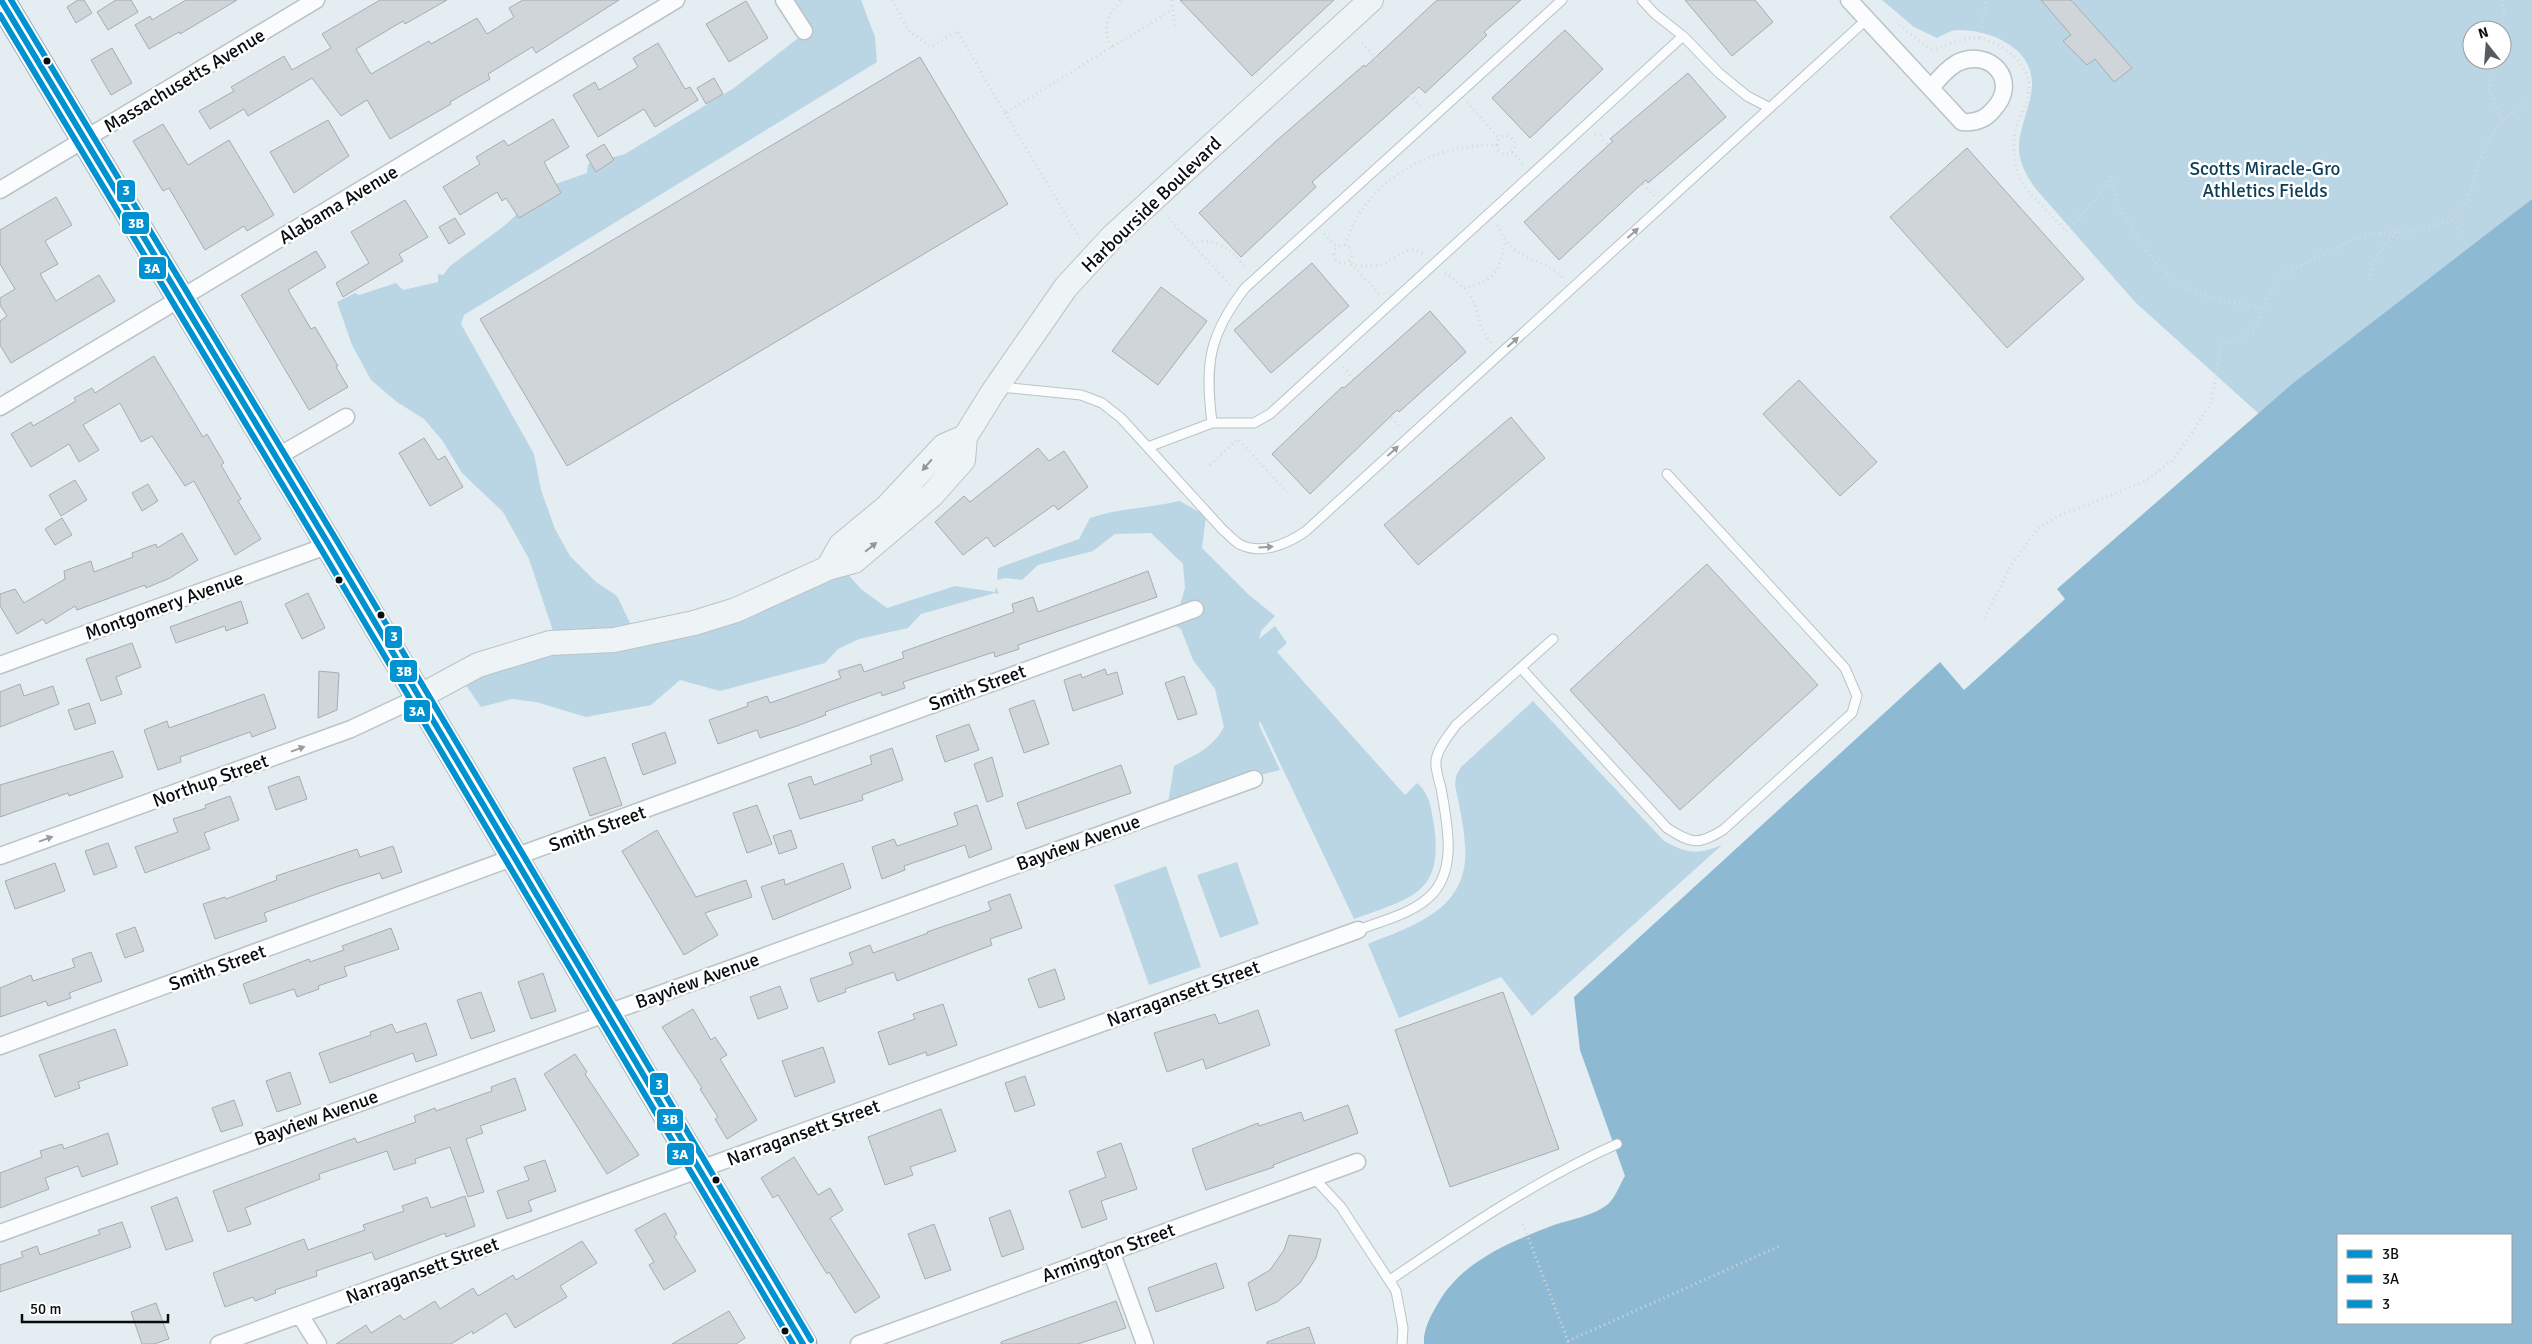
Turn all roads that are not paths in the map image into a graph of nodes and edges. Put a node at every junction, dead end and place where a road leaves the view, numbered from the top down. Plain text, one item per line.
1 (1, 0) edge
2 (316, 0) edge
3 (676, 0) edge
4 (784, 0) edge
5 (1371, 0) edge
6 (1562, 0) edge
7 (1642, 0) edge
8 (1849, 0) edge
9 (1866, 20) junction
10 (804, 31) dead end
11 (1683, 36) junction
12 (1932, 87) junction
13 (1770, 108) junction
14 (85, 139) junction
15 (0, 190) edge
16 (180, 299) junction
17 (997, 386) junction
18 (0, 407) edge
19 (346, 417) dead end
20 (1212, 424) junction
21 (1148, 447) junction
22 (275, 458) junction
23 (1667, 474) dead end
24 (328, 545) junction
25 (1194, 609) dead end
26 (1553, 639) dead end
27 (0, 665) edge
28 (1521, 668) junction
29 (417, 698) junction
30 (1254, 779) dead end
31 (0, 856) edge
32 (514, 859) junction
33 (1358, 930) joint
34 (607, 1012) junction
35 (0, 1046) edge
36 (1617, 1144) dead end
37 (1357, 1162) dead end
38 (700, 1169) junction
39 (1314, 1178) junction
40 (0, 1233) edge
41 (1111, 1251) junction
42 (1390, 1280) junction
43 (300, 1314) junction
44 (219, 1344) edge
45 (318, 1344) edge
46 (802, 1344) edge
47 (859, 1344) edge
48 (1145, 1344) edge
49 (1402, 1344) edge

1 - 14 main road
2 - 14 street, Massachusetts Avenue
3 - 16 street, Alabama Avenue
4 - 10 street
5 - 17 street, Harbourside Boulevard
6 - 20 lane
7 - 11 lane
8 - 9 street
9 - 12 street
9 - 13 lane
11 - 13 lane
11 - 20 lane
12 - 12 street
21 -> 13 lane
14 - 15 street, Massachusetts Avenue
14 - 16 main road
16 - 18 street, Alabama Avenue
16 - 22 main road
17 - 21 lane
17 - 29 street, Harbourside Boulevard
19 - 22 street
20 - 21 lane
22 - 24 main road
23 - 28 lane
24 - 27 street, Montgomery Avenue
24 - 29 main road
25 - 32 street, Smith Street
26 - 28 lane
28 - 33 lane
31 -> 29 street, Northup Street
29 - 32 main road
30 - 34 street, Bayview Avenue
32 - 34 main road
32 - 35 street, Smith Street
33 - 38 street, Narragansett Street
34 - 38 main road
34 - 40 street, Bayview Avenue
36 - 42 lane
37 - 39 street, Armington Street
38 - 43 street, Narragansett Street
38 - 46 main road
39 - 41 street, Armington Street
39 - 42 lane
41 - 47 street, Armington Street
41 - 48 street
42 - 49 lane
43 - 44 street, Narragansett Street
43 - 45 street

